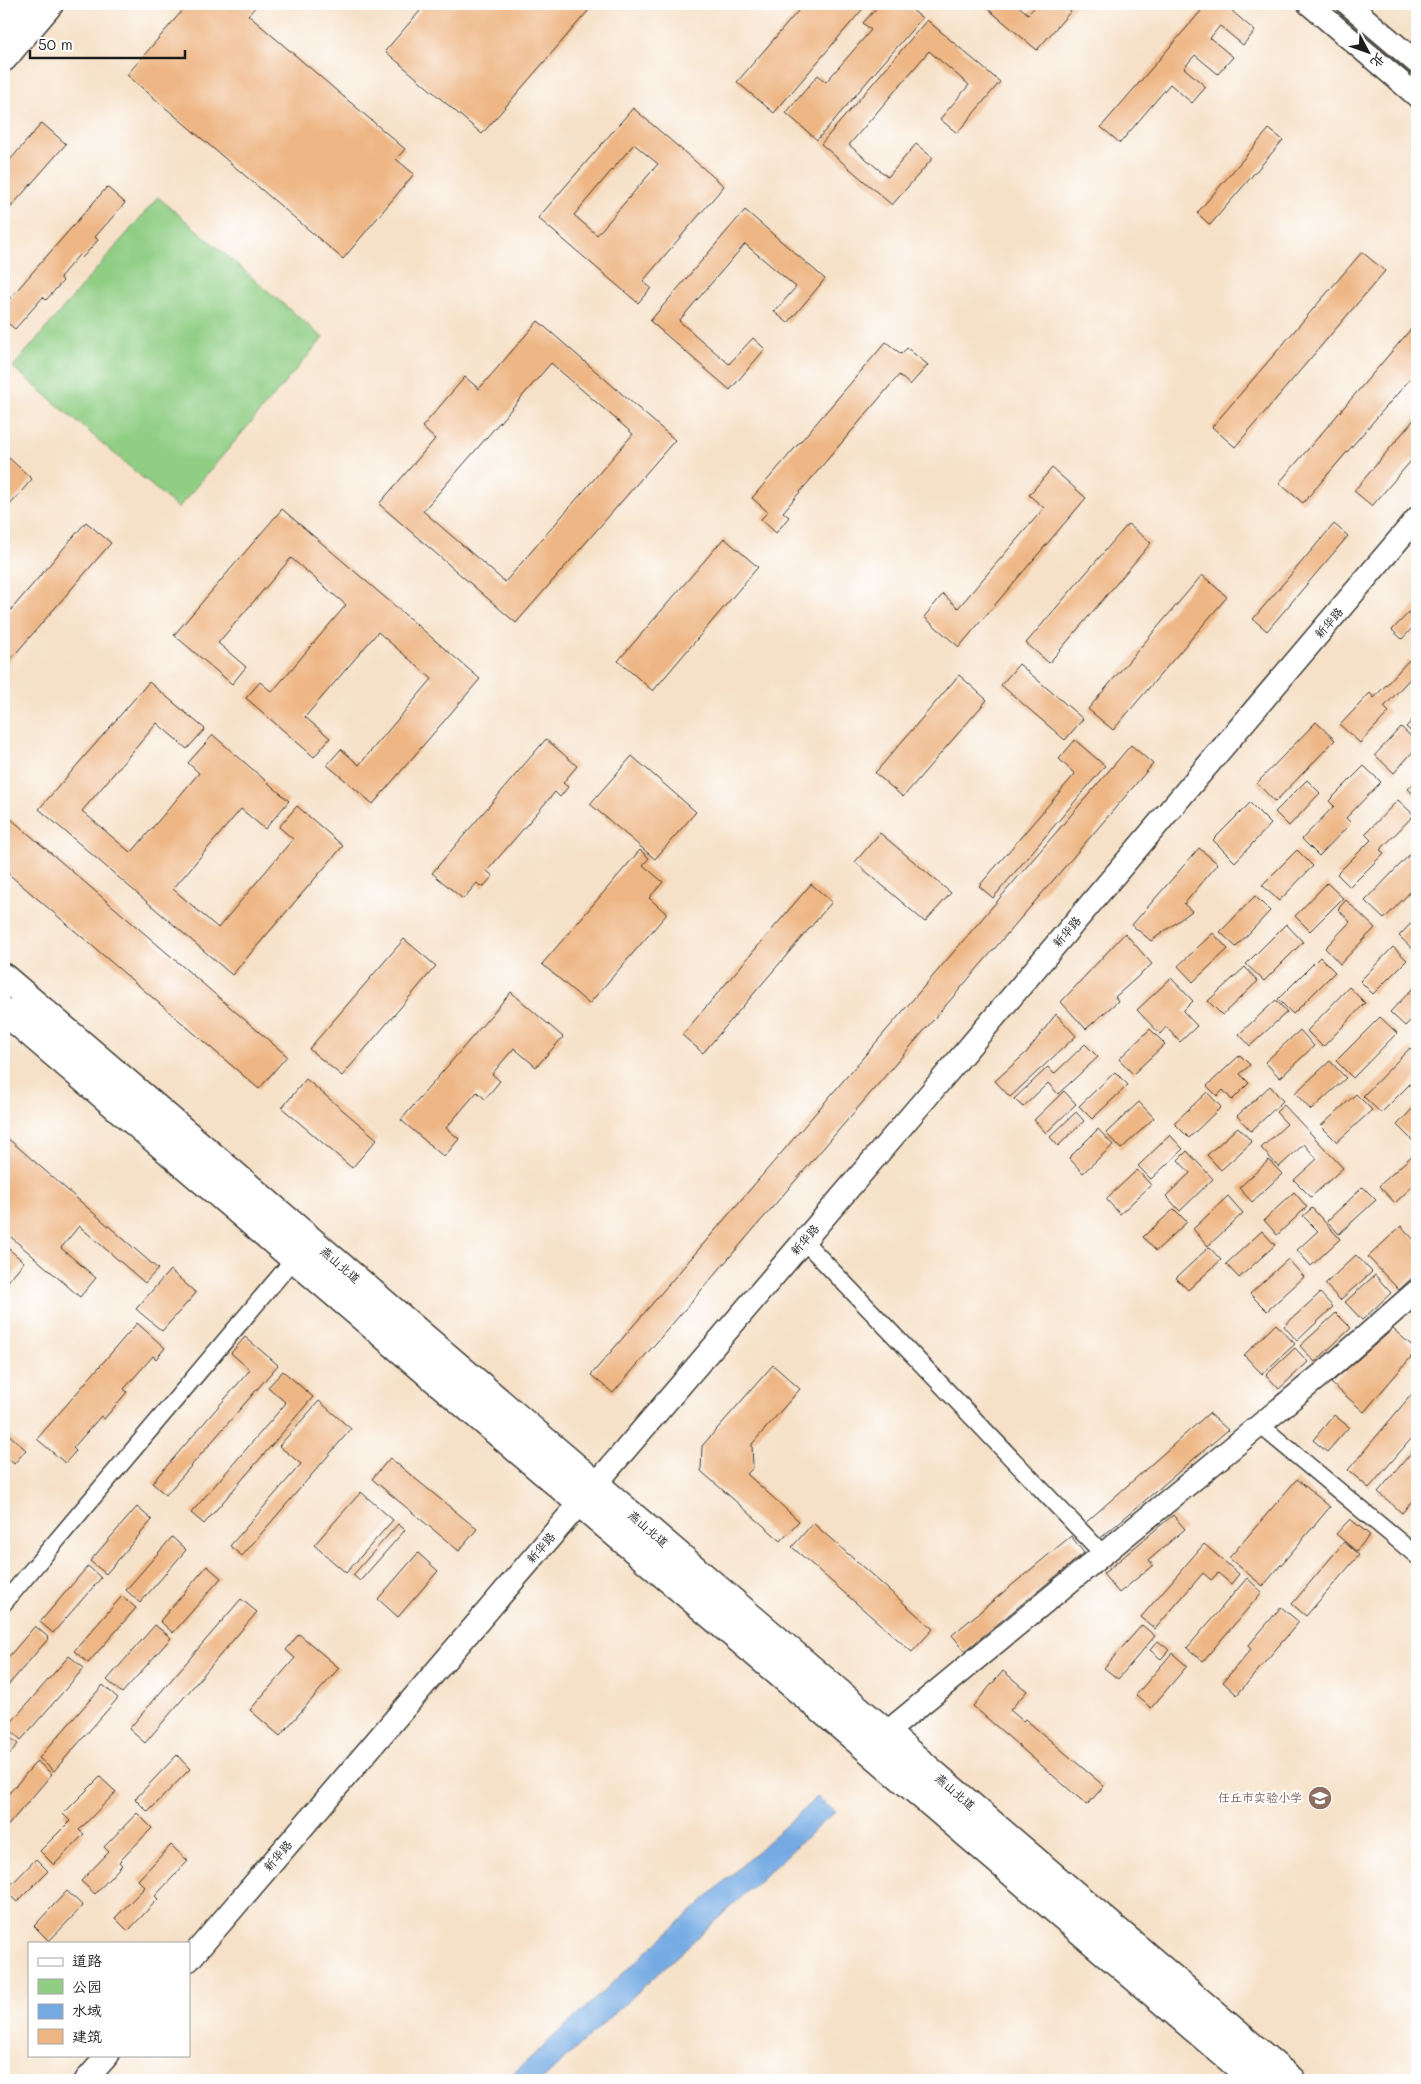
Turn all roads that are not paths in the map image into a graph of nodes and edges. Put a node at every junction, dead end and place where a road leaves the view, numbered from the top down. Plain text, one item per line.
1 (20, 4) edge
2 (50, 4) edge
3 (1309, 4) edge
4 (1348, 4) edge
5 (4, 24) edge
6 (4, 58) edge
7 (1417, 63) edge
8 (1417, 96) edge
9 (1417, 518) edge
10 (4, 977) edge
11 (4, 1011) edge
12 (804, 1241) junction
13 (294, 1260) junction
14 (1417, 1292) edge
15 (1260, 1424) junction
16 (588, 1494) junction
17 (1102, 1553) junction
18 (1417, 1556) edge
19 (4, 1603) edge
20 (886, 1733) junction
21 (190, 1959) edge
22 (107, 2056) edge
23 (86, 2080) edge
24 (1254, 2080) edge
25 (1292, 2080) edge

1 - 5 main road
2 - 6 main road
3 - 8 main road
4 - 7 main road
9 - 12 main road, 新华路
10 - 16 main road, 燕山北道
11 - 13 main road, 燕山北道
12 - 16 main road, 新华路
12 - 17 street
13 - 16 main road, 燕山北道
13 - 19 street
14 - 15 main road
15 - 17 main road
15 - 18 street
16 - 20 main road, 燕山北道
16 - 21 main road, 新华路
16 - 24 main road, 燕山北道
17 - 20 main road
20 - 25 main road, 燕山北道
22 - 23 main road

